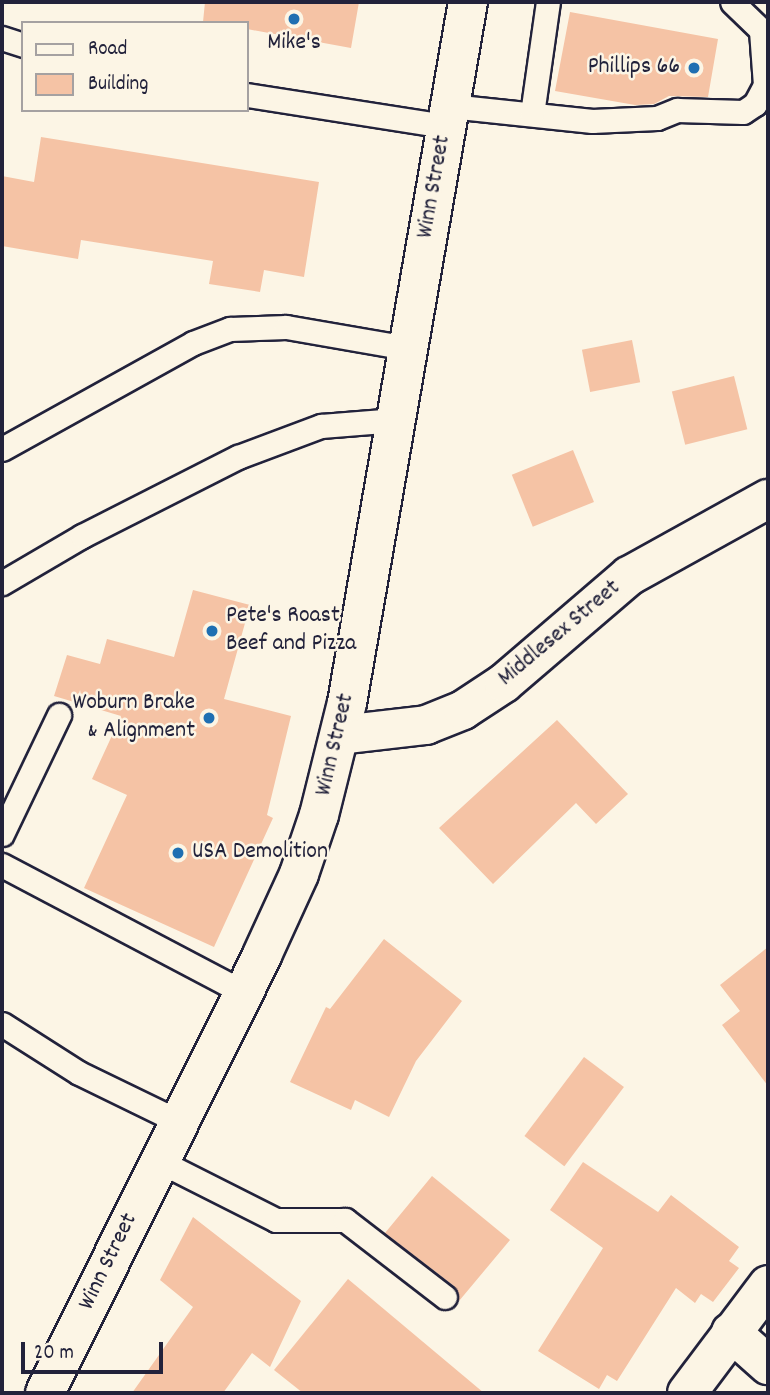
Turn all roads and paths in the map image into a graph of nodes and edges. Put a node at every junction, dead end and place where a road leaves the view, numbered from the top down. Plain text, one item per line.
1 (468, 2) edge
2 (548, 2) edge
3 (732, 2) edge
4 (2, 38) edge
5 (21, 44) edge
6 (248, 95) edge
7 (532, 114) junction
8 (448, 116) junction
9 (408, 348) junction
10 (396, 420) junction
11 (2, 449) edge
12 (768, 499) edge
13 (2, 583) edge
14 (58, 715) dead end
15 (340, 735) junction
16 (2, 834) edge
17 (2, 865) edge
18 (243, 992) junction
19 (2, 1024) edge
20 (178, 1121) junction
21 (159, 1161) junction
22 (768, 1285) edge
23 (445, 1297) dead end
24 (732, 1332) junction
25 (768, 1365) edge
26 (44, 1393) edge
27 (687, 1393) edge

1 - 8 main road, Winn Street
2 - 7 lane
3 - 7 lane
4 - 5 lane
6 - 8 lane
7 - 8 lane
8 - 9 main road, Winn Street
9 - 10 main road, Winn Street
9 - 11 lane
10 - 13 lane
10 - 15 main road, Winn Street
12 - 15 main road, Middlesex Street
14 - 16 lane
15 - 18 main road, Winn Street
17 - 18 lane
18 - 20 main road, Winn Street
19 - 20 lane
20 - 21 main road, Winn Street
21 - 23 lane
21 - 26 main road, Winn Street
22 - 24 main road
24 - 25 main road
24 - 27 main road

